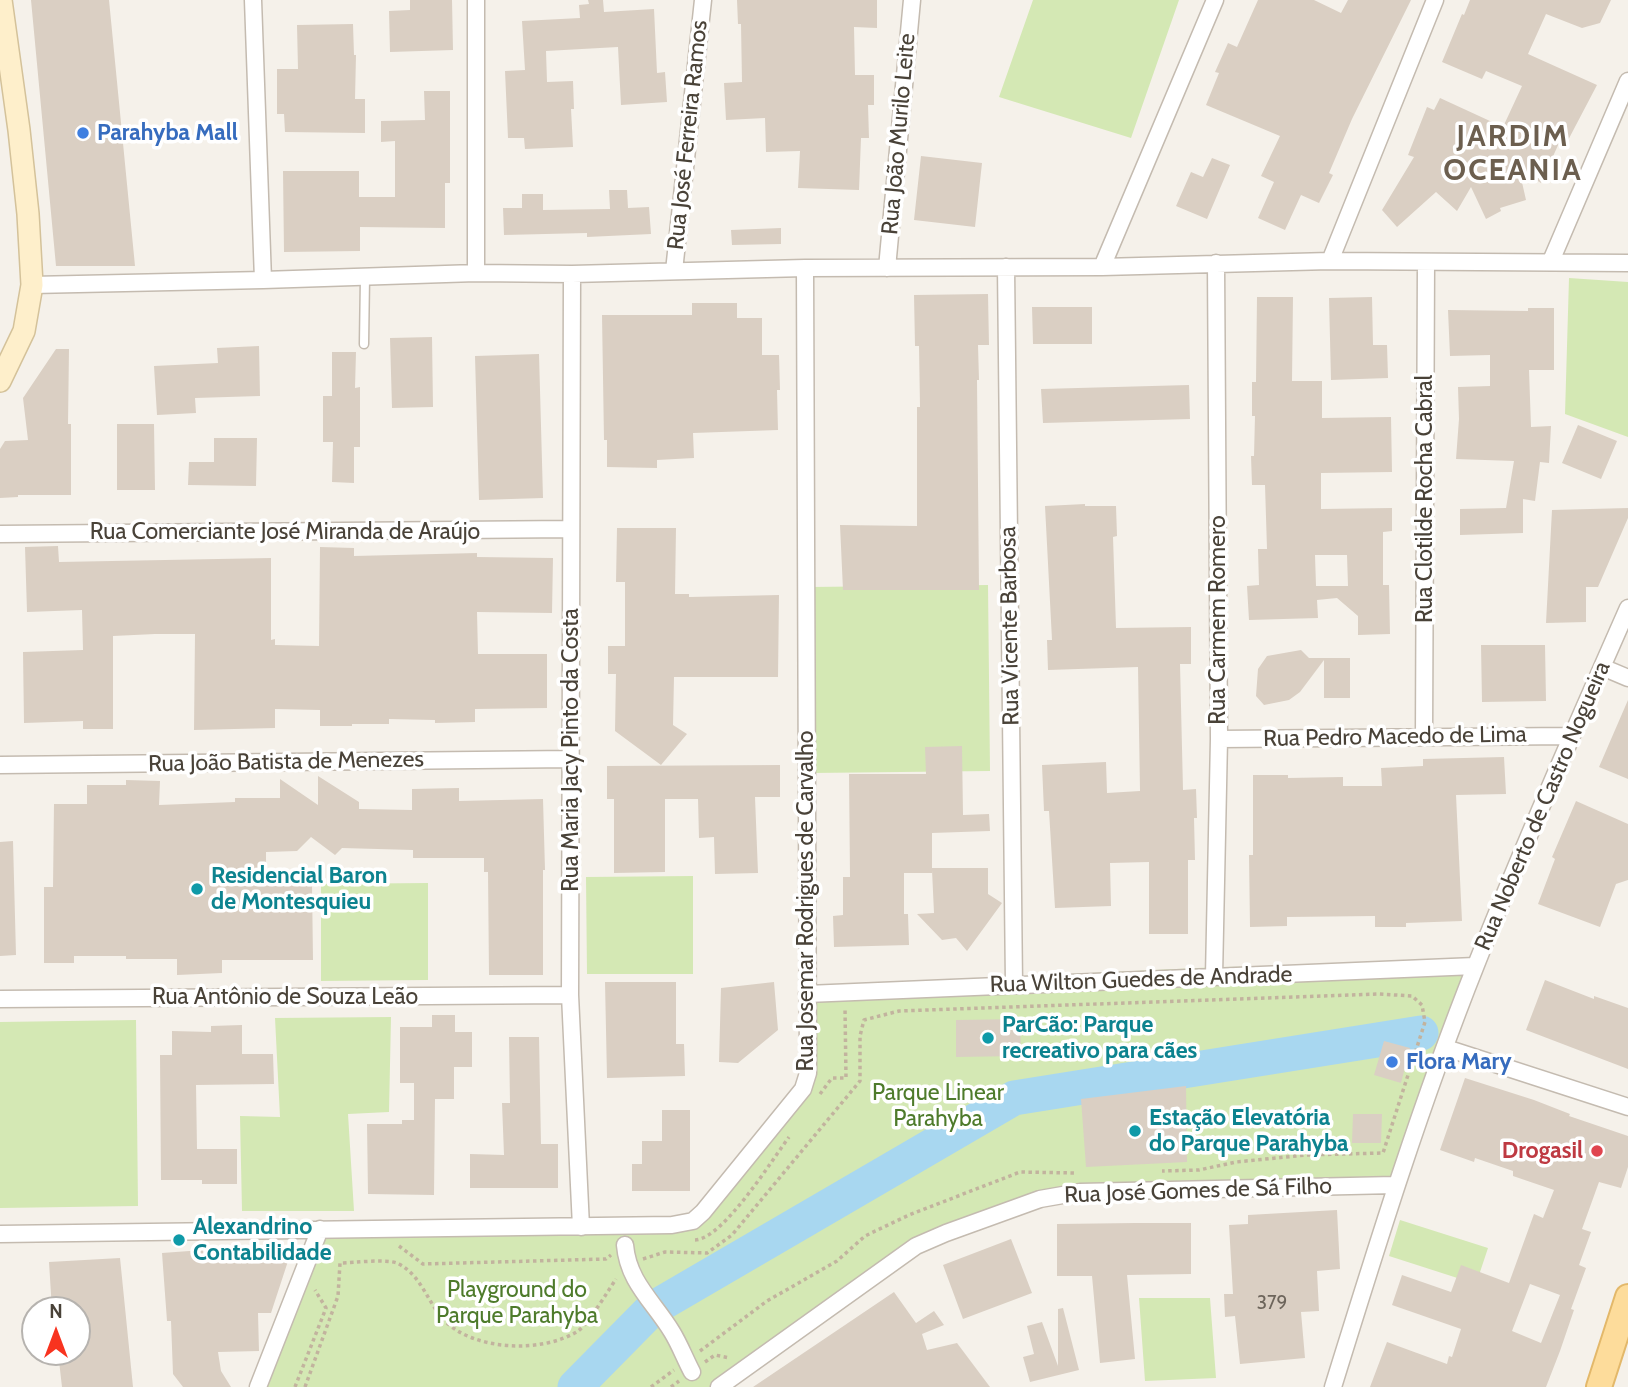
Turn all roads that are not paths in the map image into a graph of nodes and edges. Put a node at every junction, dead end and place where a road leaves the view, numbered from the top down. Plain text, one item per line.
1 (1, 0) edge
2 (253, 0) edge
3 (476, 0) edge
4 (703, 0) edge
5 (912, 0) edge
6 (1215, 0) edge
7 (1435, 0) edge
8 (1628, 81) edge
9 (1330, 261) junction
10 (1551, 261) junction
11 (1426, 262) junction
12 (1216, 263) junction
13 (1628, 263) edge
14 (1006, 267) junction
15 (1102, 267) junction
16 (805, 268) junction
17 (887, 268) junction
18 (674, 271) junction
19 (476, 273) junction
20 (572, 274) junction
21 (365, 277) junction
22 (263, 281) junction
23 (32, 285) junction
24 (364, 344) dead end
25 (0, 381) edge
26 (570, 529) junction
27 (0, 534) edge
28 (1628, 608) edge
29 (1602, 667) junction
30 (1628, 678) edge
31 (1571, 736) junction
32 (1424, 737) junction
33 (1219, 739) junction
34 (571, 760) junction
35 (0, 765) edge
36 (1475, 966) junction
37 (1214, 976) junction
38 (1014, 985) junction
39 (807, 993) junction
40 (570, 995) junction
41 (0, 999) edge
42 (1446, 1048) junction
43 (1628, 1107) edge
44 (1395, 1185) junction
45 (581, 1227) junction
46 (320, 1229) junction
47 (0, 1234) edge
48 (625, 1245) road end
49 (1628, 1297) edge
50 (689, 1367) road end
51 (258, 1387) edge
52 (719, 1387) edge
53 (1333, 1387) edge
54 (1599, 1387) edge

1 - 23 main road
2 - 22 street
3 - 19 street
4 - 18 street, Rua José Ferreira Ramos
5 - 17 street, Rua João Murilo Leite
6 - 15 street
7 - 9 street
8 - 10 street
9 - 11 street
9 - 12 street
10 - 11 street
10 - 13 street
11 - 32 street, Rua Clotilde Rocha Cabral
12 - 15 street
12 - 33 street, Rua Carmem Romero
14 - 15 street
14 - 17 street
14 - 38 street, Rua Vicente Barbosa
16 - 17 street
16 - 18 street
16 - 39 street, Rua Josemar Rodrigues de Carvalho
18 - 20 street
19 - 20 street
19 - 21 street
20 - 26 street, Rua Maria Jacy Pinto da Costa
21 - 22 street
21 - 24 lane
22 - 23 street
23 - 25 main road
26 - 27 street, Rua Comerciante José Miranda de Araújo
26 - 34 street, Rua Maria Jacy Pinto da Costa
28 - 29 street, Rua Noberto de Castro Nogueira
29 - 30 street
29 - 31 street, Rua Noberto de Castro Nogueira
31 - 32 street, Rua Pedro Macedo de Lima
31 - 36 street, Rua Noberto de Castro Nogueira
32 - 33 street, Rua Pedro Macedo de Lima
33 - 37 street, Rua Carmem Romero
34 - 35 street, Rua João Batista de Menezes
34 - 40 street, Rua Maria Jacy Pinto da Costa
36 - 37 street, Rua Wilton Guedes de Andrade
36 - 42 street, Rua Noberto de Castro Nogueira
37 - 38 street, Rua Wilton Guedes de Andrade
38 - 39 street, Rua Wilton Guedes de Andrade
39 - 45 street, Rua Josemar Rodrigues de Carvalho
40 - 41 street, Rua Antônio de Souza Leão
40 - 45 street, Rua Maria Jacy Pinto da Costa
42 - 43 street
42 - 44 street, Rua Noberto de Castro Nogueira
44 - 52 street, Rua José Gomes de Sá Filho
44 - 53 street, Rua Noberto de Castro Nogueira
45 - 46 street, Rua Josemar Rodrigues de Carvalho
46 - 47 street, Rua Josemar Rodrigues de Carvalho
46 - 51 street
48 - 50 street
49 - 54 main road

